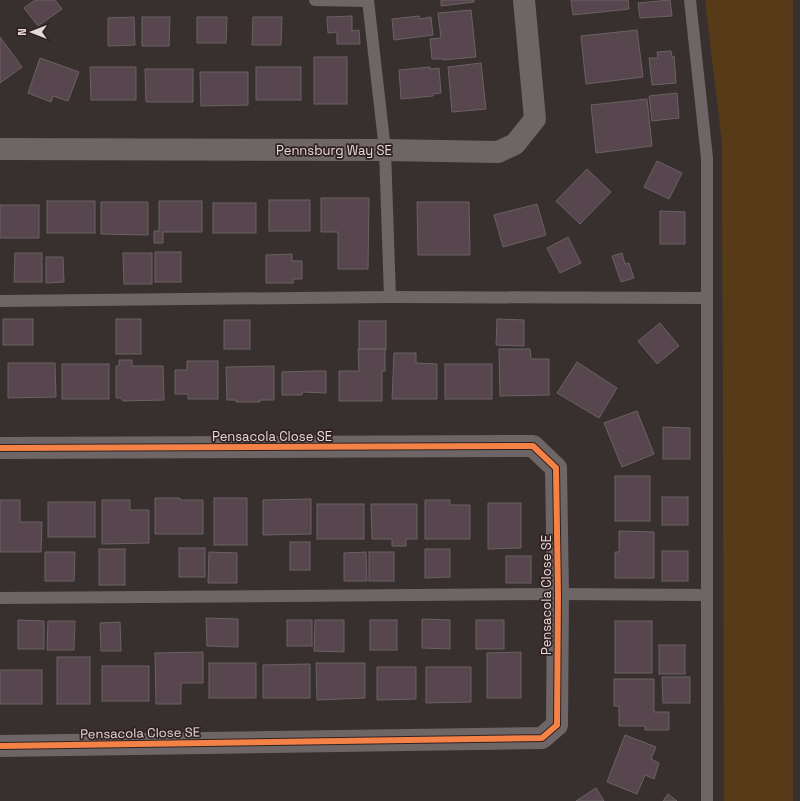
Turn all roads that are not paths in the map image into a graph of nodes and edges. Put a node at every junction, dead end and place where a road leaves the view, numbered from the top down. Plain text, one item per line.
1 (315, 0) edge
2 (524, 0) edge
3 (690, 0) edge
4 (368, 1) edge
5 (0, 149) edge
6 (385, 150) junction
7 (390, 297) junction
8 (707, 298) junction
9 (0, 301) edge
10 (0, 448) edge
11 (558, 594) junction
12 (707, 595) junction
13 (0, 598) edge
14 (0, 746) edge
15 (707, 801) edge

1 - 4 lane
2 - 6 street, Pennsburg Way SE
3 - 8 lane
4 - 6 lane
5 - 6 street, Pennsburg Way SE
6 - 7 lane
7 - 8 lane
7 - 9 lane
8 - 12 lane
10 - 11 street, Pensacola Close SE
11 - 12 lane
11 - 13 lane
11 - 14 street, Pensacola Close SE
12 - 15 lane

